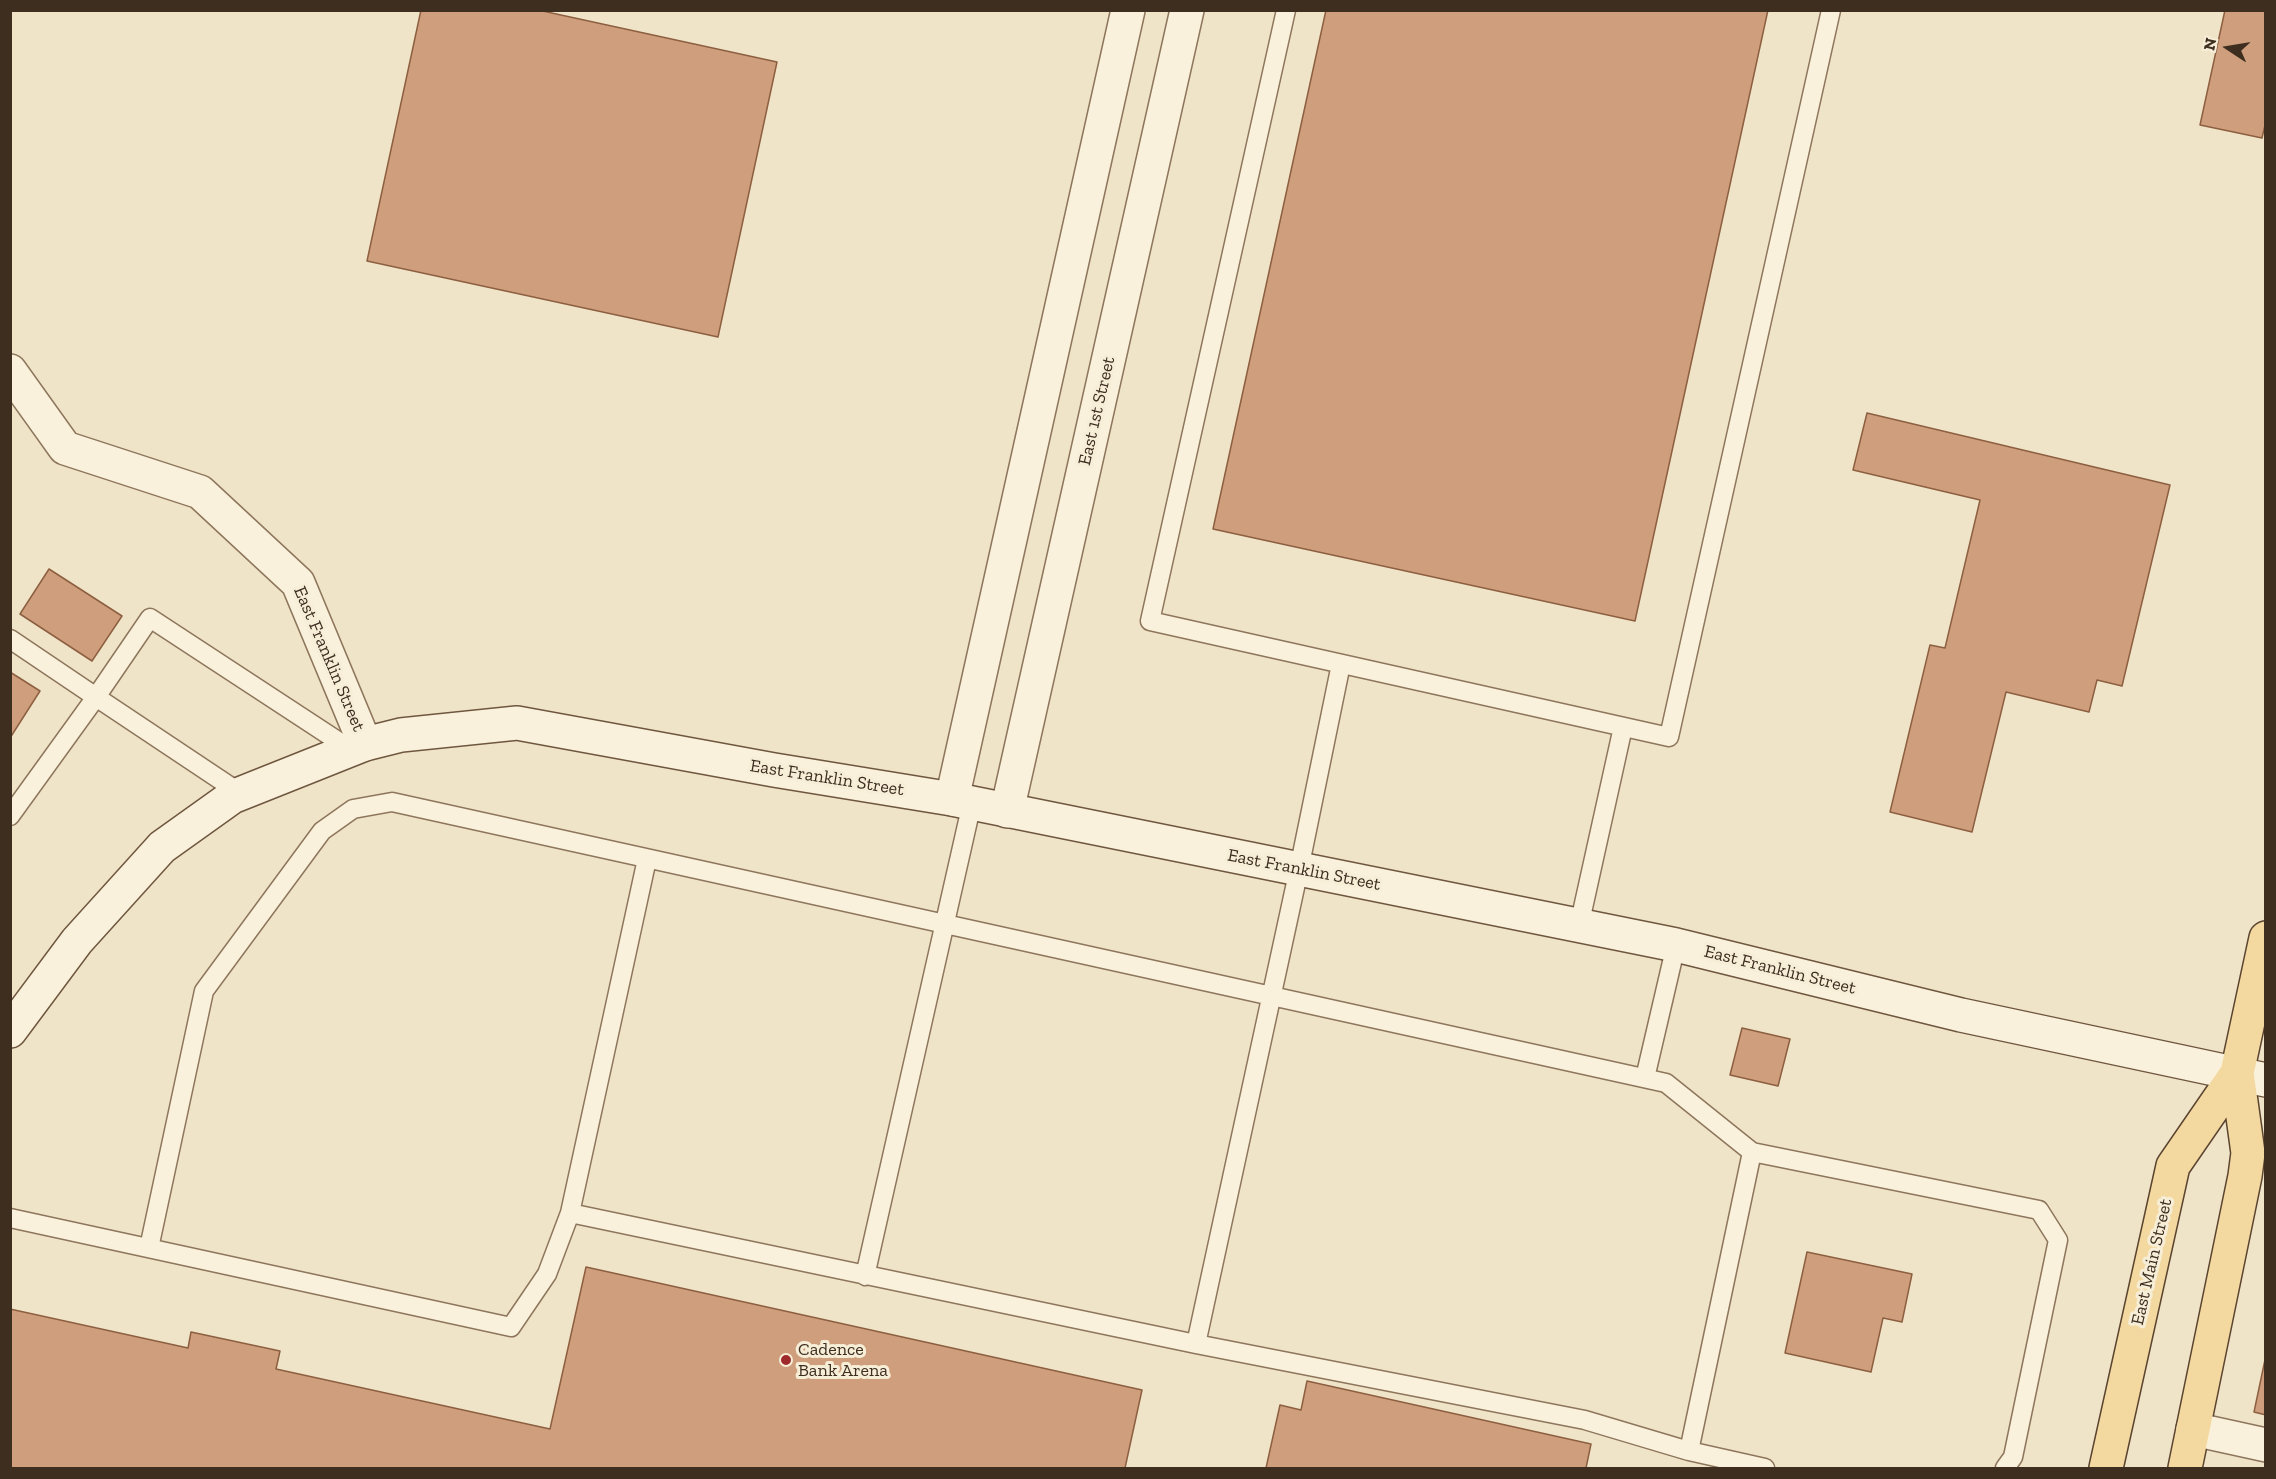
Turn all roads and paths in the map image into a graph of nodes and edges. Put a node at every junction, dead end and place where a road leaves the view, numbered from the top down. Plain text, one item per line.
1 (1128, 10) edge
2 (1187, 10) edge
3 (1286, 10) edge
4 (1831, 10) edge
5 (10, 371) edge
6 (10, 639) edge
7 (1341, 664) junction
8 (96, 697) junction
9 (1623, 727) junction
10 (358, 746) junction
11 (240, 793) junction
12 (962, 801) junction
13 (1008, 811) junction
14 (10, 816) edge
15 (647, 859) junction
16 (1299, 869) junction
17 (944, 924) junction
18 (1579, 926) junction
19 (2265, 938) edge
20 (1676, 945) junction
21 (1272, 996) junction
22 (10, 1031) edge
23 (2251, 1077) edge
24 (1645, 1078) junction
25 (1752, 1152) junction
26 (570, 1213) junction
27 (10, 1218) edge
28 (150, 1248) junction
29 (865, 1276) junction
30 (1196, 1344) junction
31 (2193, 1429) junction
32 (2265, 1445) edge
33 (1689, 1451) junction
34 (1765, 1468) edge
35 (2005, 1468) edge
36 (2106, 1468) edge
37 (2185, 1468) edge

1 - 12 street
2 - 13 street, East 1st Street
3 - 7 lane
4 - 9 lane
5 - 10 street, East Franklin Street
6 - 8 lane
7 - 9 lane
7 - 16 lane
8 - 10 lane
8 - 11 lane
8 - 14 lane
9 - 18 lane
10 - 11 street, East Franklin Street
10 - 12 street, East Franklin Street
11 - 22 street, East Franklin Street
12 - 13 street, East Franklin Street
12 - 17 lane
13 - 16 street, East Franklin Street
15 - 17 lane
15 - 26 lane
15 - 28 lane
16 - 18 street, East Franklin Street
16 - 21 lane
17 - 21 lane
17 - 29 lane
18 - 20 street, East Franklin Street
19 - 23 main road, East Main Street
20 - 23 street, East Franklin Street
20 - 24 lane
21 - 24 lane
21 - 30 lane
23 - 31 main road, East Main Street
23 - 36 main road, East Main Street
24 - 25 lane
25 - 33 lane
25 - 35 lane
26 - 28 lane
26 - 29 lane
27 - 28 lane
29 - 30 lane
30 - 33 lane
31 - 32 street
31 - 37 main road, East Main Street
33 - 34 lane

